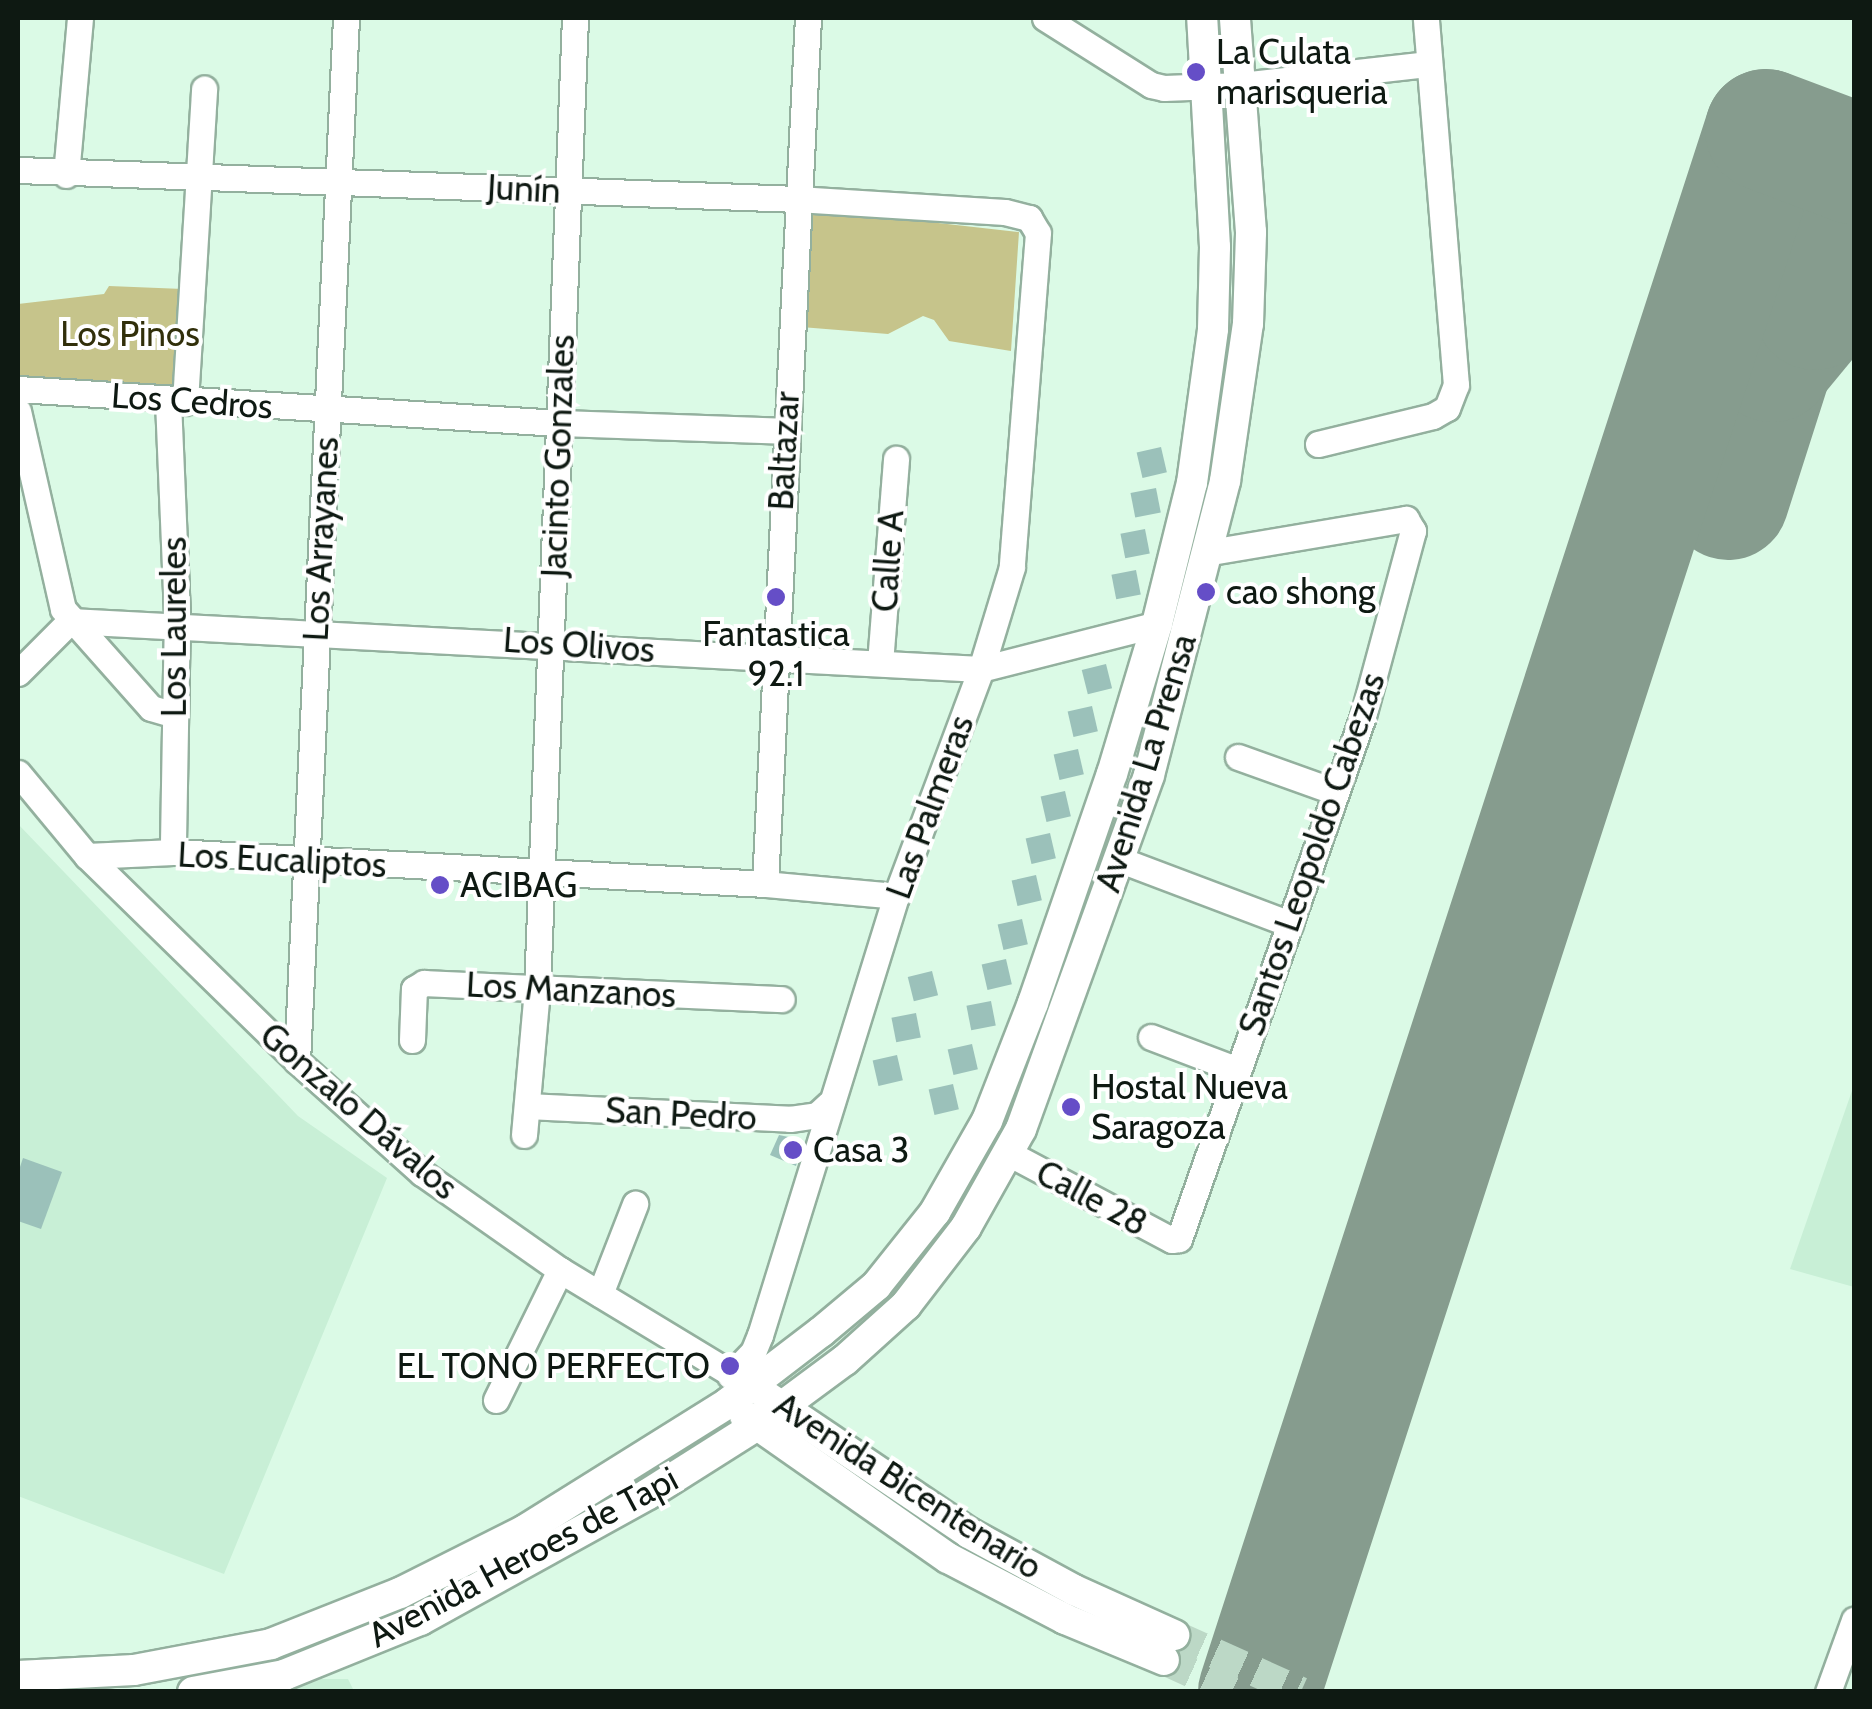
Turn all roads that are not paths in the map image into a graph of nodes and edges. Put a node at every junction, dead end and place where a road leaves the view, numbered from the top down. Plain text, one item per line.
1 (80, 18) edge
2 (346, 18) edge
3 (575, 18) edge
4 (808, 18) edge
5 (1202, 18) edge
6 (1234, 18) edge
7 (1426, 18) edge
8 (1058, 22) edge
9 (1429, 64) junction
10 (1241, 85) junction
11 (1209, 86) junction
12 (204, 89) dead end
13 (18, 170) edge
14 (66, 175) junction
15 (202, 177) junction
16 (338, 179) junction
17 (568, 191) junction
18 (797, 199) junction
19 (1029, 218) joint
20 (18, 389) edge
21 (176, 401) junction
22 (328, 410) junction
23 (18, 412) edge
24 (559, 423) junction
25 (785, 431) junction
26 (1318, 444) dead end
27 (896, 459) dead end
28 (1206, 553) junction
29 (70, 621) junction
30 (1157, 624) junction
31 (176, 626) junction
32 (317, 630) junction
33 (551, 643) junction
34 (774, 658) junction
35 (880, 663) junction
36 (981, 669) junction
37 (18, 673) edge
38 (175, 716) junction
39 (1238, 757) dead end
40 (18, 773) edge
41 (1336, 792) junction
42 (173, 852) junction
43 (87, 856) junction
44 (1118, 859) junction
45 (306, 861) junction
46 (542, 874) junction
47 (765, 884) junction
48 (896, 896) junction
49 (1290, 924) junction
50 (536, 988) junction
51 (782, 999) dead end
52 (1151, 1037) dead end
53 (412, 1040) dead end
54 (297, 1061) junction
55 (1238, 1070) junction
56 (829, 1104) junction
57 (528, 1106) junction
58 (524, 1135) dead end
59 (1010, 1154) junction
60 (635, 1204) dead end
61 (1176, 1241) joint
62 (560, 1270) junction
63 (600, 1294) junction
64 (736, 1388) junction
65 (496, 1400) dead end
66 (770, 1416) junction
67 (1854, 1620) edge
68 (1169, 1648) tunnel mouth
69 (18, 1676) edge
70 (193, 1692) edge
71 (1828, 1692) edge

1 - 14 street
2 - 16 street, Los Arrayanes
3 - 17 street, Jacinto Gonzales
4 - 18 street, Baltazar
5 - 11 main road, Avenida La Prensa
6 - 10 main road, Avenida La Prensa
7 - 9 street
8 - 11 street
9 - 10 street
9 - 26 street
10 - 11 street
10 - 28 main road, Avenida La Prensa
11 - 30 main road, Avenida La Prensa
12 - 15 street, Los Laureles
13 - 14 street, Junín
14 - 15 street, Junín
15 - 16 street, Junín
15 - 21 street, Los Laureles
16 - 17 street, Junín
16 - 22 street, Los Arrayanes
17 - 18 street, Junín
17 - 24 street, Jacinto Gonzales
18 - 19 street, Junín
18 - 25 street, Baltazar
19 - 36 street, Las Palmeras
20 - 21 street, Los Cedros
21 - 22 street, Los Cedros
21 - 31 street, Los Laureles
22 - 24 street, Los Cedros
22 - 32 street, Los Arrayanes
23 - 29 street
24 - 25 street, Los Cedros
24 - 33 street, Jacinto Gonzales
25 - 34 street, Baltazar
27 - 35 street, Calle A
28 - 41 street, Santos Leopoldo Cabezas
28 - 44 main road, Avenida La Prensa
29 - 31 street, Los Olivos
29 - 37 street
29 - 38 street
30 - 36 street, Los Olivos
30 - 64 main road, Avenida La Prensa
31 - 32 street, Los Olivos
31 - 38 street, Los Laureles
32 - 33 street, Los Olivos
32 - 45 street, Los Arrayanes
33 - 34 street, Los Olivos
33 - 46 street, Jacinto Gonzales
34 - 35 street, Los Olivos
34 - 47 street, Baltazar
35 - 36 street, Los Olivos
36 - 48 street, Las Palmeras
38 - 42 street, Los Laureles
39 - 41 street
40 - 43 street, Gonzalo Dávalos
41 - 49 street, Santos Leopoldo Cabezas
42 - 43 street, Los Eucaliptos
42 - 45 street, Los Eucaliptos
43 - 54 street, Gonzalo Dávalos
44 - 49 street
44 - 59 main road, Avenida La Prensa
45 - 46 street, Los Eucaliptos
45 - 54 street, Los Arrayanes
46 - 47 street, Los Eucaliptos
46 - 50 street, Jacinto Gonzales
47 - 48 street, Los Eucaliptos
48 - 56 street, Las Palmeras
49 - 55 street, Santos Leopoldo Cabezas
50 - 51 street, Los Manzanos
50 - 53 street, Los Manzanos
50 - 57 street, Jacinto Gonzales
52 - 55 street
54 - 62 street, Gonzalo Dávalos
55 - 61 street, Santos Leopoldo Cabezas
56 - 57 street, San Pedro
56 - 64 street, Las Palmeras
57 - 58 street, Jacinto Gonzales
59 - 61 street, Calle 28
59 - 66 main road, Avenida La Prensa
60 - 63 street
62 - 63 street, Gonzalo Dávalos
62 - 65 street
63 - 64 street, Gonzalo Dávalos
64 - 66 main road, Avenida Bicentenario
64 - 69 main road, Avenida Heroes de Tapi
66 - 68 main road, Avenida Bicentenario
66 - 70 main road, Avenida Heroes de Tapi
67 - 71 street

